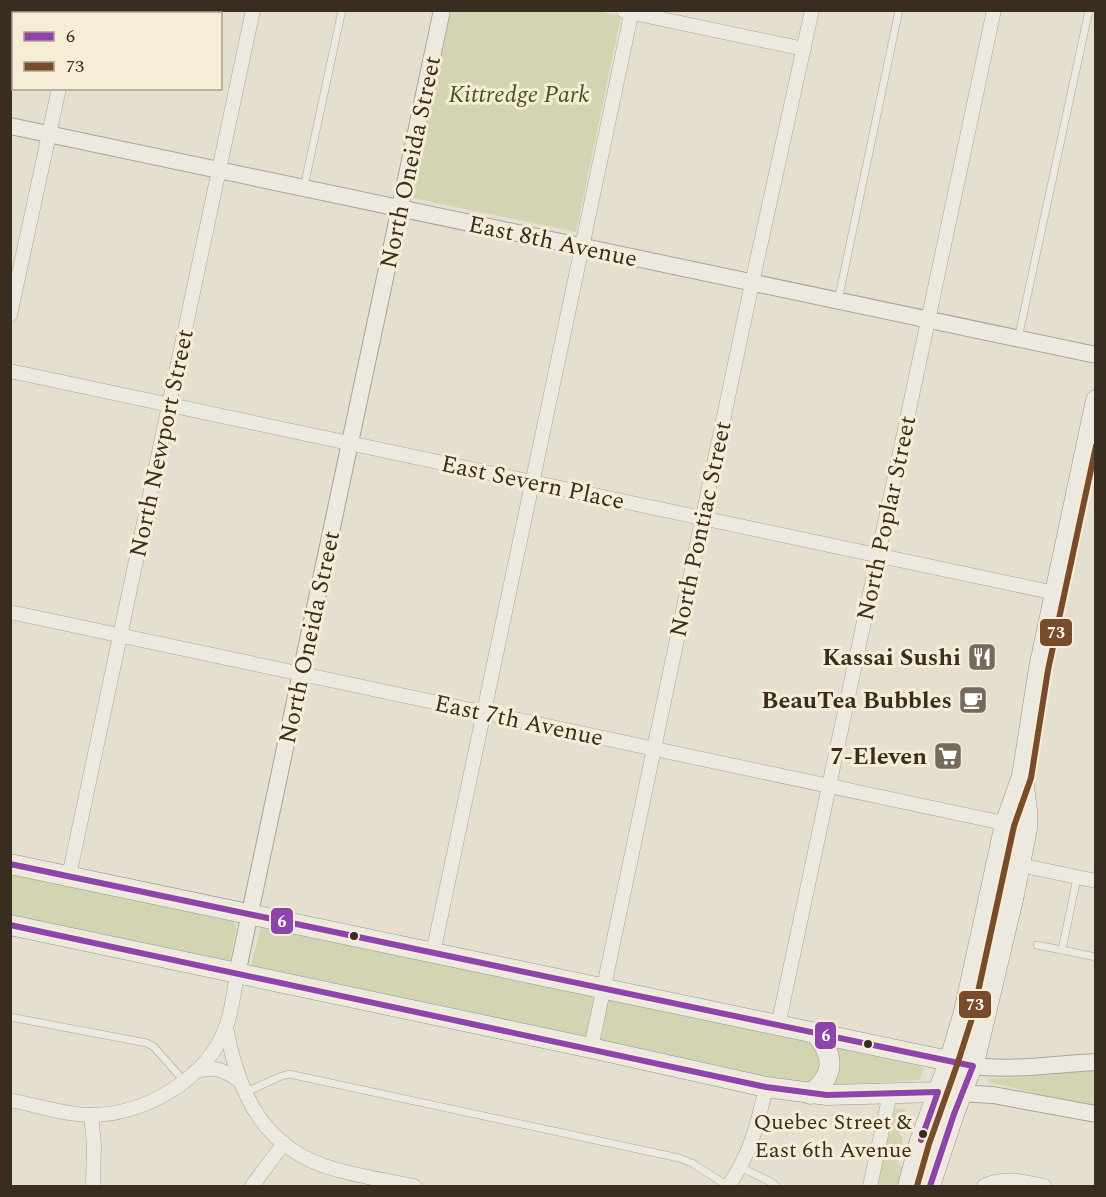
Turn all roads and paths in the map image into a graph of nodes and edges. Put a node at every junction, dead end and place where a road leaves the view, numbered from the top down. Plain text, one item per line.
1 (253, 10) edge
2 (342, 10) edge
3 (442, 10) edge
4 (812, 10) edge
5 (899, 10) edge
6 (994, 10) edge
7 (1089, 10) edge
8 (628, 11) edge
9 (804, 49) junction
10 (59, 90) edge
11 (10, 126) edge
12 (50, 135) junction
13 (220, 170) junction
14 (304, 188) junction
15 (400, 208) junction
16 (583, 248) junction
17 (752, 283) junction
18 (838, 301) junction
19 (10, 315) edge
20 (928, 321) junction
21 (1018, 339) junction
22 (1095, 355) edge
23 (10, 371) edge
24 (1095, 400) edge
25 (170, 405) junction
26 (350, 443) junction
27 (1088, 478) edge
28 (533, 482) junction
29 (702, 518) junction
30 (878, 555) junction
31 (1055, 593) junction
32 (10, 612) edge
33 (120, 635) junction
34 (301, 674) junction
35 (482, 712) junction
36 (653, 749) junction
37 (1022, 776) junction
38 (830, 786) junction
39 (1005, 824) junction
40 (1027, 828) junction
41 (10, 864) edge
42 (1020, 865) junction
43 (69, 876) junction
44 (1077, 878) junction
45 (1095, 881) edge
46 (250, 914) junction
47 (10, 925) edge
48 (1037, 945) dead end
49 (1062, 950) junction
50 (432, 953) junction
51 (1095, 957) edge
52 (237, 974) junction
53 (603, 989) junction
54 (10, 1017) edge
55 (778, 1026) junction
56 (226, 1027) junction
57 (816, 1034) junction
58 (591, 1048) junction
59 (949, 1062) junction
60 (1095, 1062) edge
61 (973, 1066) junction
62 (195, 1072) junction
63 (184, 1081) junction
64 (242, 1087) junction
65 (766, 1087) junction
66 (938, 1092) junction
67 (962, 1092) junction
68 (810, 1094) junction
69 (890, 1094) junction
70 (10, 1100) edge
71 (1095, 1114) edge
72 (91, 1115) junction
73 (284, 1143) junction
74 (740, 1167) junction
75 (396, 1185) edge
76 (1027, 1185) edge
77 (93, 1186) edge
78 (252, 1186) edge
79 (414, 1186) edge
80 (728, 1186) edge
81 (776, 1186) edge
82 (870, 1186) edge
83 (908, 1186) edge
84 (930, 1186) edge
85 (984, 1186) edge
86 (1044, 1186) edge

1 - 13 street, North Newport Street
2 - 14 lane
3 - 15 street, North Oneida Street
4 - 9 street, North Pontiac Street
5 - 18 lane
6 - 20 street, North Poplar Street
7 - 21 lane
8 - 9 street
8 - 16 street
9 - 17 street, North Pontiac Street
10 - 12 street
11 - 12 street, East 8th Avenue
12 - 13 street, East 8th Avenue
12 - 19 street
13 - 14 street, East 8th Avenue
13 - 25 street, North Newport Street
14 - 15 street, East 8th Avenue
15 - 16 street, East 8th Avenue
15 - 26 street, North Oneida Street
16 - 17 street, East 8th Avenue
16 - 28 street
17 - 18 street, East 8th Avenue
17 - 29 street, North Pontiac Street
18 - 20 street, East 8th Avenue
20 - 21 street, East 8th Avenue
20 - 30 street, North Poplar Street
21 - 22 street, East 8th Avenue
23 - 25 street, East Severn Place
24 - 27 main road
25 - 26 street, East Severn Place
25 - 33 street, North Newport Street
26 - 28 street, East Severn Place
26 - 34 street, North Oneida Street
27 - 31 main road
28 - 29 street, East Severn Place
28 - 35 street
29 - 30 street, East Severn Place
29 - 36 street, North Pontiac Street
30 - 31 street, East Severn Place
30 - 38 street, North Poplar Street
31 - 37 main road
32 - 33 street, East 7th Avenue
33 - 34 street, East 7th Avenue
33 - 43 street, North Newport Street
34 - 35 street, East 7th Avenue
34 - 46 street, North Oneida Street
35 - 36 street, East 7th Avenue
35 - 50 street
36 - 38 street, East 7th Avenue
36 - 53 street, North Pontiac Street
37 - 39 main road
37 - 40 main road
38 - 39 street, East 7th Avenue
38 - 55 street, North Poplar Street
39 - 40 street, East 7th Avenue
39 - 59 main road
40 - 42 main road
41 - 43 main road
42 - 44 street
42 - 61 main road
43 - 46 main road
44 - 45 street
44 - 49 lane
46 - 50 main road
46 - 52 street, North Oneida Street
47 - 52 main road
48 - 49 lane
49 - 51 lane
50 - 53 main road
52 - 56 street, North Oneida Street
52 - 58 main road
53 - 55 main road
53 - 58 street, North Pontiac Street
54 - 63 lane
55 - 57 main road
56 - 62 street, North Oneida Street
56 - 64 street
57 - 59 main road
57 - 68 main road
58 - 65 main road
59 - 61 main road
59 - 66 main road
60 - 61 street
61 - 67 main road
62 - 63 street, North Oneida Street
62 - 64 street
63 - 72 street, North Oneida Street
64 - 73 street
64 - 80 lane
65 - 68 main road
65 - 74 street
66 - 67 street
66 - 69 main road
66 - 83 main road
67 - 71 street
67 - 84 main road
68 - 69 main road
69 - 82 street
70 - 72 street
72 - 77 street
73 - 75 street
73 - 78 street
74 - 80 street
74 - 81 lane
75 - 79 street
76 - 85 street
76 - 86 street

